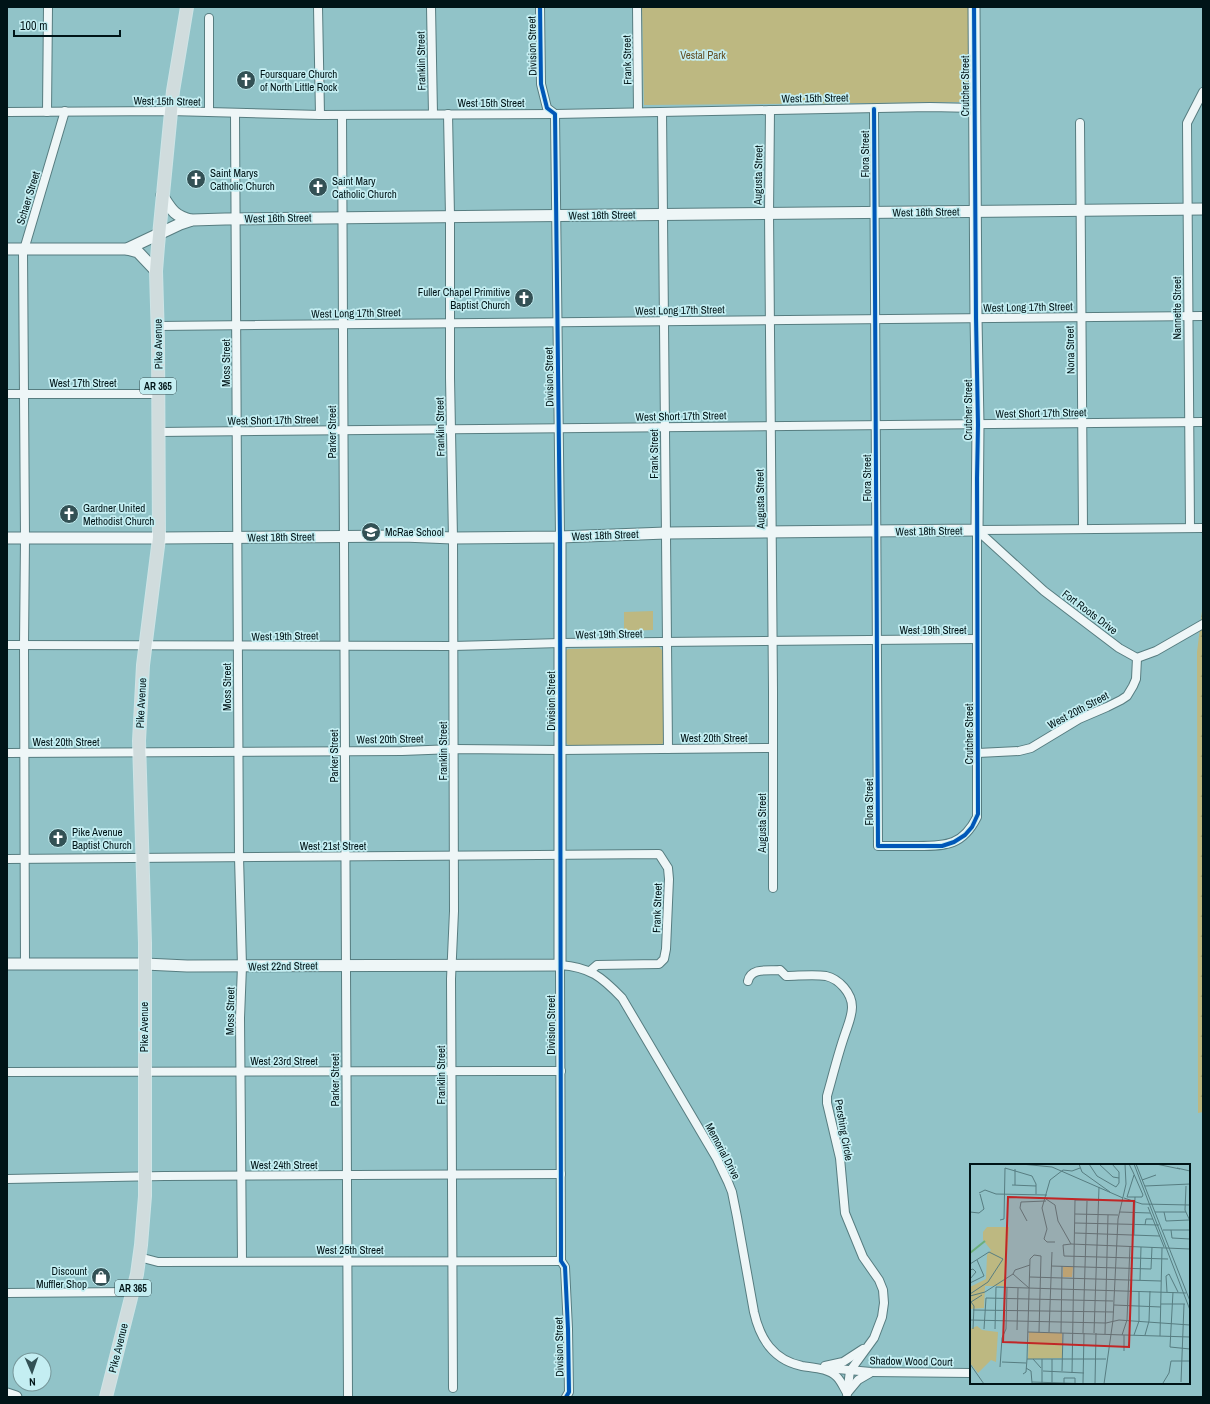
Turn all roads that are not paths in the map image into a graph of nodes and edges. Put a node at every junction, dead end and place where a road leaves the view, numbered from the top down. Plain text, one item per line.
1 (48, 7) edge
2 (187, 7) edge
3 (318, 7) edge
4 (430, 7) edge
5 (540, 7) edge
6 (637, 7) edge
7 (974, 7) edge
8 (209, 18) dead end
9 (1203, 92) edge
10 (975, 108) junction
11 (874, 109) junction
12 (770, 110) junction
13 (170, 111) junction
14 (7, 112) edge
15 (47, 112) junction
16 (65, 112) junction
17 (209, 112) junction
18 (638, 112) junction
19 (662, 112) junction
20 (235, 114) junction
21 (433, 114) junction
22 (448, 114) junction
23 (555, 114) junction
24 (320, 115) junction
25 (342, 115) junction
26 (1080, 123) dead end
27 (162, 195) junction
28 (1187, 209) junction
29 (1203, 209) edge
30 (1080, 210) junction
31 (975, 211) junction
32 (874, 212) junction
33 (769, 213) junction
34 (663, 214) junction
35 (556, 215) junction
36 (450, 216) junction
37 (342, 218) junction
38 (236, 219) junction
39 (192, 220) junction
40 (159, 235) junction
41 (7, 249) edge
42 (127, 249) junction
43 (24, 250) junction
44 (156, 271) junction
45 (1188, 316) junction
46 (1203, 316) edge
47 (1081, 317) junction
48 (976, 318) junction
49 (875, 319) junction
50 (770, 320) junction
51 (664, 321) junction
52 (557, 322) junction
53 (343, 324) junction
54 (450, 324) junction
55 (158, 326) junction
56 (236, 326) junction
57 (7, 394) edge
58 (23, 394) junction
59 (158, 394) junction
60 (1189, 422) junction
61 (1203, 422) edge
62 (1082, 424) junction
63 (876, 425) junction
64 (978, 425) junction
65 (771, 426) junction
66 (558, 428) junction
67 (665, 428) junction
68 (452, 430) junction
69 (343, 431) junction
70 (158, 432) junction
71 (237, 432) junction
72 (1190, 528) junction
73 (1203, 528) edge
74 (1083, 529) junction
75 (977, 530) junction
76 (876, 531) junction
77 (772, 532) junction
78 (666, 533) junction
79 (344, 536) junction
80 (560, 537) junction
81 (7, 538) edge
82 (25, 538) junction
83 (159, 538) junction
84 (238, 538) junction
85 (453, 538) junction
86 (1203, 624) edge
87 (977, 639) junction
88 (773, 640) junction
89 (877, 640) junction
90 (667, 642) junction
91 (560, 643) junction
92 (7, 645) edge
93 (24, 645) junction
94 (344, 645) junction
95 (145, 646) junction
96 (238, 646) junction
97 (453, 646) junction
98 (1137, 658) junction
99 (772, 748) junction
100 (454, 749) junction
101 (668, 749) junction
102 (560, 750) junction
103 (345, 751) junction
104 (139, 752) junction
105 (239, 752) junction
106 (7, 753) edge
107 (24, 753) junction
108 (978, 753) junction
109 (978, 814) joint
110 (659, 854) joint
111 (454, 855) junction
112 (560, 855) junction
113 (345, 856) junction
114 (239, 857) junction
115 (25, 858) junction
116 (142, 858) junction
117 (7, 859) edge
118 (773, 888) dead end
119 (7, 964) edge
120 (25, 964) junction
121 (144, 964) junction
122 (346, 965) junction
123 (453, 965) junction
124 (560, 965) junction
125 (242, 966) junction
126 (590, 971) junction
127 (748, 981) dead end
128 (452, 1071) junction
129 (560, 1071) junction
130 (7, 1072) edge
131 (144, 1072) junction
132 (240, 1072) junction
133 (346, 1072) junction
134 (452, 1174) junction
135 (561, 1174) junction
136 (347, 1175) junction
137 (145, 1176) junction
138 (241, 1176) junction
139 (7, 1179) edge
140 (139, 1257) junction
141 (242, 1261) junction
142 (347, 1261) junction
143 (452, 1261) junction
144 (561, 1261) junction
145 (132, 1292) junction
146 (7, 1293) edge
147 (871, 1343) junction
148 (819, 1368) junction
149 (850, 1371) junction
150 (871, 1372) junction
151 (970, 1373) edge
152 (453, 1388) dead end
153 (7, 1394) edge
154 (847, 1395) edge
155 (16, 1397) edge
156 (106, 1397) edge
157 (348, 1397) edge
158 (566, 1397) edge

1 - 15 street
2 - 13 main road, Pike Avenue / AR 365
3 - 24 street
4 - 21 street, Franklin Street
5 - 23 street, Division Street
6 - 18 street, Frank Street
7 - 10 street, Crutcher Street
8 - 17 street
9 - 28 street, Nannette Street
10 - 11 street, West 15th Street
10 - 31 street, Crutcher Street
11 - 12 street, West 15th Street
11 - 32 street, Flora Street
12 - 19 street, West 15th Street
12 - 33 street, Augusta Street
13 - 16 street, West 15th Street
13 - 17 street, West 15th Street
13 - 27 main road, Pike Avenue / AR 365
14 - 15 street, West 15th Street
15 - 16 street, West 15th Street
16 - 43 street, Schaer Street
17 - 20 street, West 15th Street
18 - 19 street, West 15th Street
18 - 23 street, West 15th Street
19 - 34 street, Frank Street
20 - 24 street, West 15th Street
20 - 38 street, Moss Street
21 - 22 street, West 15th Street
21 - 25 street, West 15th Street
22 - 23 street, West 15th Street
22 - 36 street, Franklin Street
23 - 35 street, Division Street
24 - 25 street, West 15th Street
25 - 37 street, Parker Street
26 - 30 street, Nona Street
27 - 39 street
27 - 40 main road, Pike Avenue / AR 365
28 - 29 street, West 16th Street
28 - 30 street, West 16th Street
28 - 45 street, Nannette Street
30 - 31 street, West 16th Street
30 - 47 street, Nona Street
31 - 32 street, West 16th Street
31 - 48 street, Crutcher Street
32 - 33 street, West 16th Street
32 - 49 street, Flora Street
33 - 34 street, West 16th Street
33 - 50 street, Augusta Street
34 - 35 street, West 16th Street
34 - 51 street, Frank Street
35 - 36 street, West 16th Street
35 - 52 street, Division Street
36 - 37 street, West 16th Street
36 - 54 street, Franklin Street
37 - 38 street, West 16th Street
37 - 53 street, Parker Street
38 - 39 street, West 16th Street
38 - 56 street, Moss Street
39 - 40 street, West 16th Street
40 - 42 street, West 16th Street
40 - 44 main road, Pike Avenue / AR 365
41 - 43 street, West 16th Street
42 - 43 street, West 16th Street
42 - 44 street
43 - 58 street, Schaer Street
44 - 55 main road, Pike Avenue / AR 365
45 - 46 street, West Long 17th Street
45 - 47 street, West Long 17th Street
45 - 60 street, Nannette Street
47 - 48 street, West Long 17th Street
47 - 62 street, Nona Street
48 - 49 street, West Long 17th Street
48 - 64 street, Crutcher Street
49 - 50 street, West Long 17th Street
49 - 63 street, Flora Street
50 - 51 street, West Long 17th Street
50 - 65 street, Augusta Street
51 - 52 street, West Long 17th Street
51 - 67 street, Frank Street
52 - 54 street, West Long 17th Street
52 - 66 street, Division Street
53 - 54 street, West Long 17th Street
53 - 56 street, West Long 17th Street
53 - 69 street, Parker Street
54 - 68 street, Franklin Street
55 - 56 street, West Long 17th Street
55 - 59 main road, Pike Avenue / AR 365
56 - 71 street, Moss Street
57 - 58 street, West 17th Street
58 - 59 street, West 17th Street
58 - 82 street, Schaer Street
59 - 70 main road, Pike Avenue / AR 365
60 - 61 street, West Short 17th Street
60 - 62 street, West Short 17th Street
60 - 72 street, Nannette Street
62 - 64 street, West Short 17th Street
62 - 74 street, Nona Street
63 - 64 street, West Short 17th Street
63 - 65 street, West Short 17th Street
63 - 76 street, Flora Street
64 - 75 street, Crutcher Street
65 - 67 street, West Short 17th Street
65 - 77 street, Augusta Street
66 - 67 street, West Short 17th Street
66 - 68 street, West Short 17th Street
66 - 80 street, Division Street
67 - 78 street, Frank Street
68 - 69 street, West Short 17th Street
68 - 85 street, Franklin Street
69 - 71 street, West Short 17th Street
69 - 79 street, Parker Street
70 - 71 street, West Short 17th Street
70 - 83 main road, Pike Avenue / AR 365
71 - 84 street, Moss Street
72 - 73 street, West 18th Street
72 - 74 street, West 18th Street
74 - 75 street, West 18th Street
75 - 76 street, West 18th Street
75 - 87 street, Crutcher Street
75 - 98 street, Fort Roots Drive
76 - 77 street, West 18th Street
76 - 89 street, Flora Street
77 - 78 street, West 18th Street
77 - 88 street, Augusta Street
78 - 80 street, West 18th Street
78 - 90 street, Frank Street
79 - 84 street, West 18th Street
79 - 85 street, West 18th Street
79 - 94 street, Parker Street
80 - 85 street, West 18th Street
80 - 91 street, Division Street
81 - 82 street, West 18th Street
82 - 83 street, West 18th Street
82 - 93 street, Schaer Street
83 - 84 street, West 18th Street
83 - 95 main road, Pike Avenue / AR 365
84 - 96 street, Moss Street
85 - 97 street, Franklin Street
86 - 98 street
87 - 89 street, West 19th Street
87 - 108 street, Crutcher Street
88 - 89 street, West 19th Street
88 - 90 street, West 19th Street
88 - 99 street, Augusta Street
89 - 109 street, Flora Street
90 - 91 street, West 19th Street
90 - 101 street, Frank Street
91 - 97 street, West 19th Street
91 - 102 street, Division Street
92 - 93 street, West 19th Street
93 - 95 street, West 19th Street
93 - 107 street, Schaer Street
94 - 96 street, West 19th Street
94 - 97 street, West 19th Street
94 - 103 street, Parker Street
95 - 96 street, West 19th Street
95 - 104 main road, Pike Avenue / AR 365
96 - 105 street, Moss Street
97 - 100 street, Franklin Street
98 - 108 street, West 20th Street
99 - 101 street, West 20th Street
99 - 118 street, Augusta Street
100 - 102 street, West 20th Street
100 - 103 street, West 20th Street
100 - 111 street, Franklin Street
101 - 102 street, West 20th Street
102 - 112 street, Division Street
103 - 105 street, West 20th Street
103 - 113 street, Parker Street
104 - 105 street, West 20th Street
104 - 107 street, West 20th Street
104 - 116 main road, Pike Avenue / AR 365
105 - 114 street, Moss Street
106 - 107 street, West 20th Street
107 - 115 street, Schaer Street
108 - 109 street, Crutcher Street
110 - 112 street, West 21st Street
110 - 126 street, Frank Street
111 - 112 street, West 21st Street
111 - 113 street, West 21st Street
111 - 123 street, Franklin Street
112 - 124 street, Division Street
113 - 114 street, West 21st Street
113 - 122 street, Parker Street
114 - 116 street, West 21st Street
114 - 125 street, Moss Street
115 - 116 street, West 21st Street
115 - 117 street, West 21st Street
115 - 120 street, Schaer Street
116 - 121 main road, Pike Avenue / AR 365
119 - 120 street, West 22nd Street
120 - 121 street, West 22nd Street
121 - 125 street, West 22nd Street
121 - 131 main road, Pike Avenue / AR 365
122 - 123 street, West 22nd Street
122 - 125 street, West 22nd Street
122 - 133 street, Parker Street
123 - 124 street, West 22nd Street
123 - 128 street, Franklin Street
124 - 126 street, Memorial Drive
124 - 129 street, Division Street
125 - 132 street, Moss Street
126 - 148 street, Memorial Drive
127 - 147 street, Pershing Circle
128 - 129 street, West 23rd Street
128 - 133 street, West 23rd Street
128 - 134 street, Franklin Street
129 - 135 street, Division Street
130 - 131 street, West 23rd Street
131 - 132 street, West 23rd Street
131 - 137 main road, Pike Avenue / AR 365
132 - 133 street, West 23rd Street
132 - 138 street, Moss Street
133 - 136 street, Parker Street
134 - 135 street, West 24th Street
134 - 136 street, West 24th Street
134 - 143 street, Franklin Street
135 - 144 street, Division Street
136 - 138 street, West 24th Street
136 - 142 street, Parker Street
137 - 138 street, West 24th Street
137 - 139 street, West 24th Street
137 - 140 main road, Pike Avenue / AR 365
138 - 141 street, Moss Street
140 - 141 street, West 25th Street
140 - 145 main road, Pike Avenue / AR 365
141 - 142 street, West 25th Street
142 - 143 street, West 25th Street
142 - 157 street, Parker Street
143 - 144 street, West 25th Street
143 - 152 street, Franklin Street
144 - 158 street, Division Street
145 - 146 street
145 - 156 main road, Pike Avenue / AR 365
147 - 148 street, Memorial Drive
147 - 149 street, Pershing Circle
148 - 149 street
148 - 154 street, Memorial Drive
149 - 150 street, Shadow Wood Court
149 - 154 street, Pershing Circle
150 - 151 street, Shadow Wood Court
150 - 154 street
153 - 155 street

